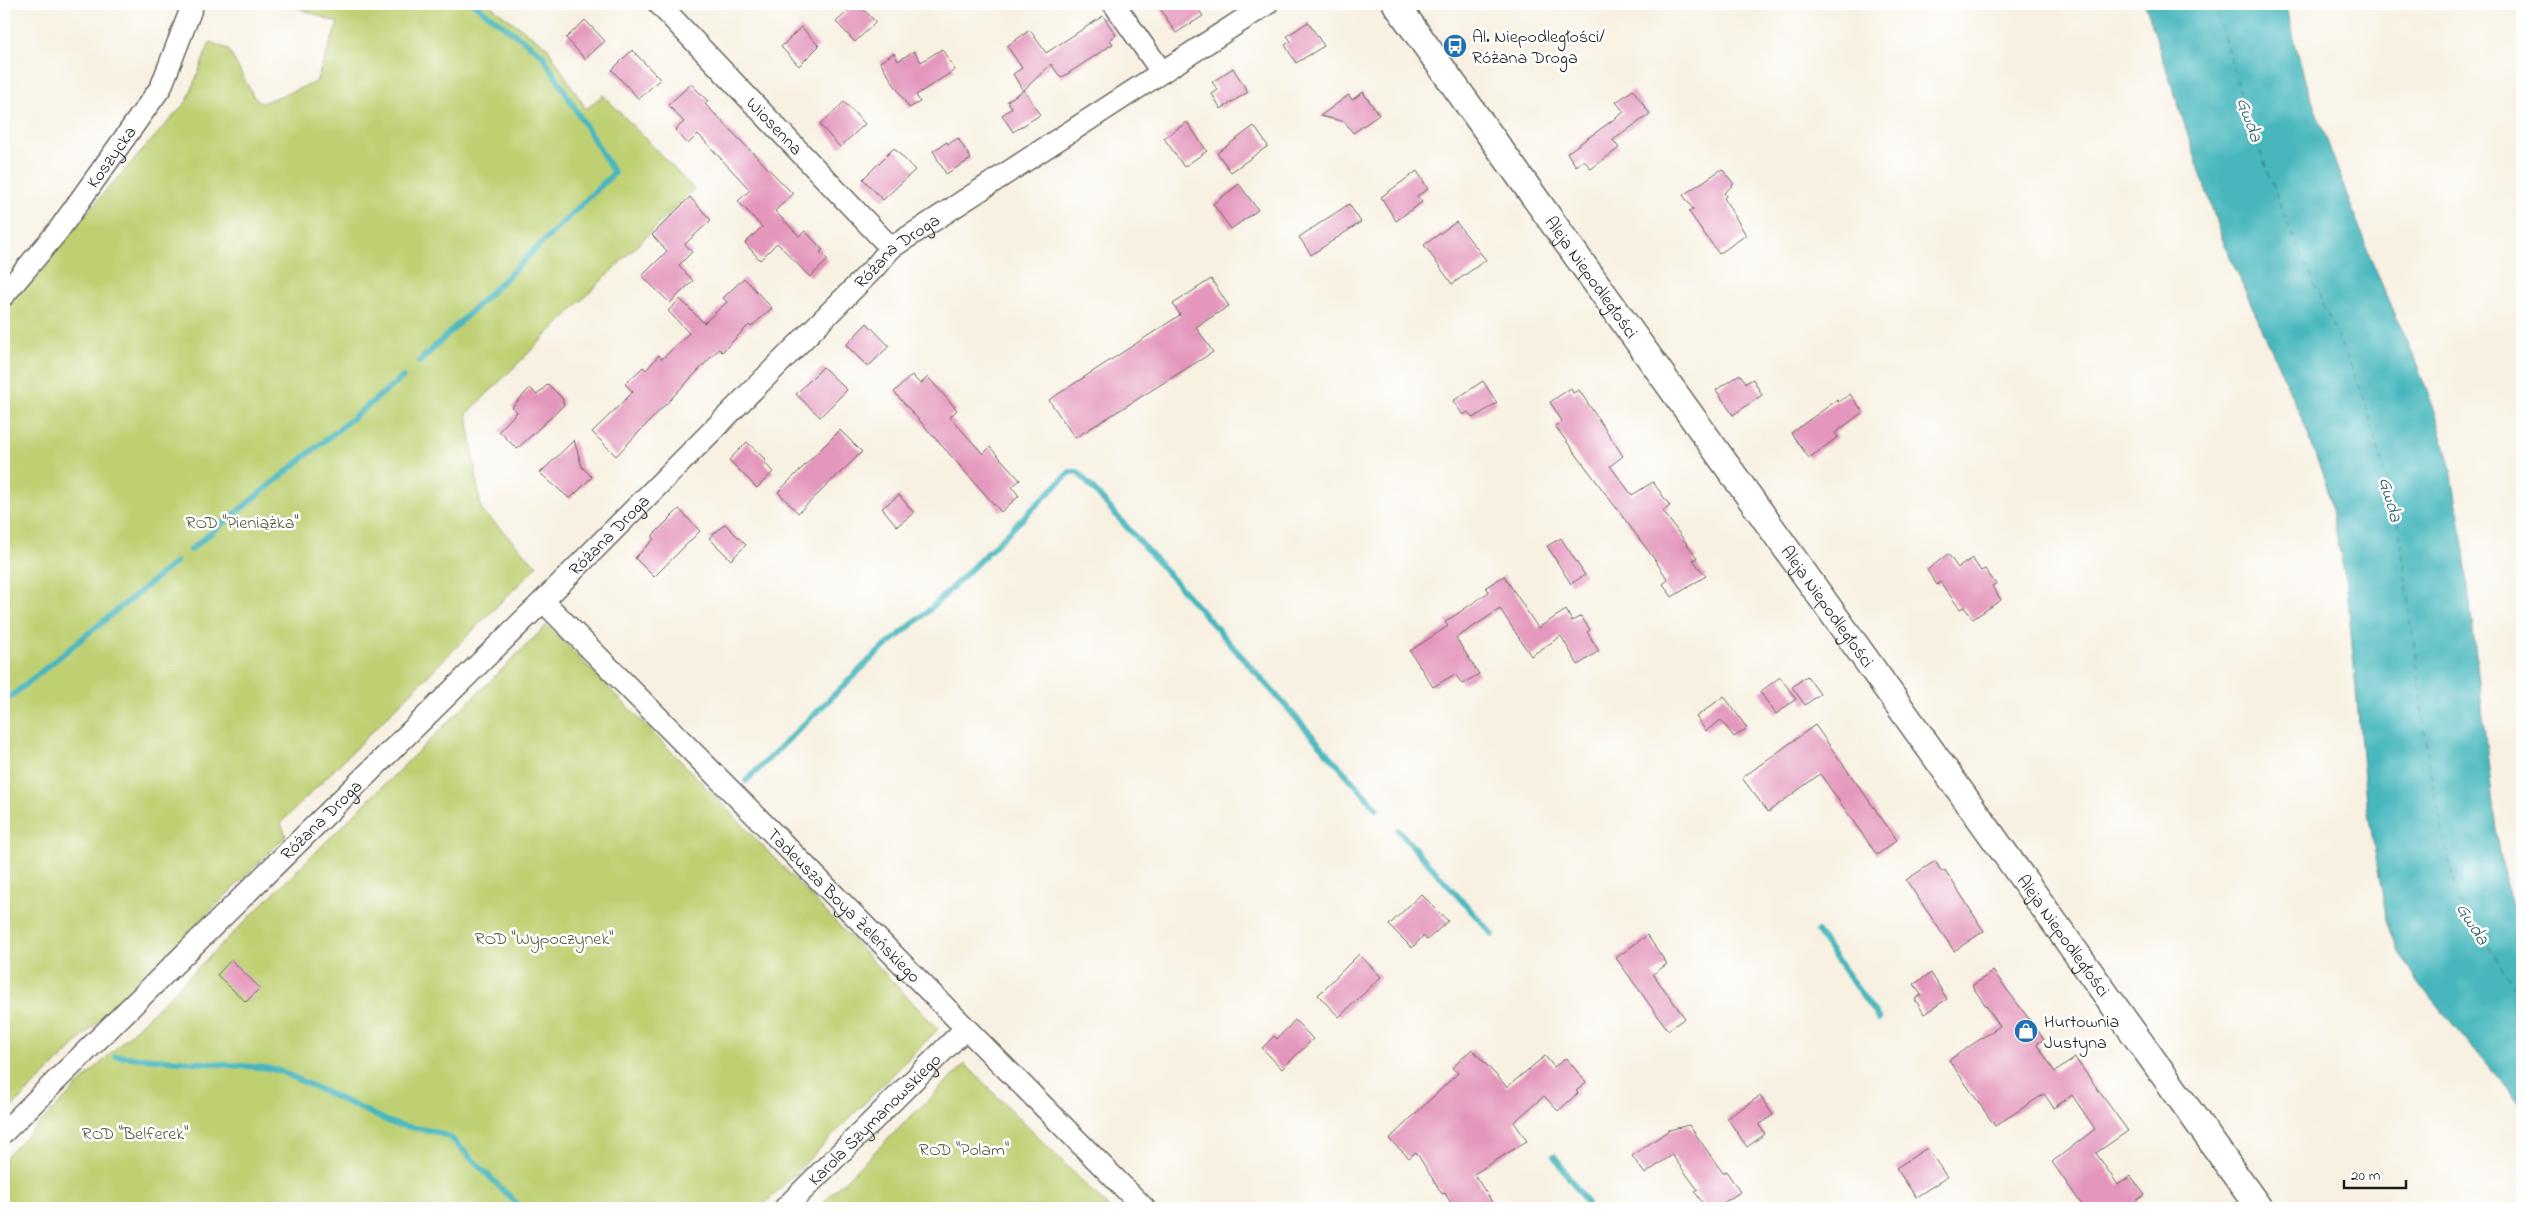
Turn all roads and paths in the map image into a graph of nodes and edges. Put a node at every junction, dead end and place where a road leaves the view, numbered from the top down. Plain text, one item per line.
1 (194, 4) edge
2 (659, 4) edge
3 (1114, 4) edge
4 (1267, 4) edge
5 (1396, 4) edge
6 (1160, 71) junction
7 (891, 248) junction
8 (4, 295) edge
9 (543, 601) junction
10 (965, 1029) junction
11 (4, 1132) edge
12 (785, 1208) edge
13 (1144, 1208) edge
14 (2259, 1208) edge

1 - 8 street, Koszycka
2 - 7 street, Wiosenna
3 - 6 street
4 - 6 street, Różana Droga
5 - 14 street, Aleja Niepodległości
6 - 7 street, Różana Droga
7 - 9 street, Różana Droga
9 - 10 street, Tadeusza Boya Żeleńskiego
9 - 11 street, Różana Droga
10 - 12 street, Karola Szymanowskiego
10 - 13 street, Tadeusza Boya Żeleńskiego

